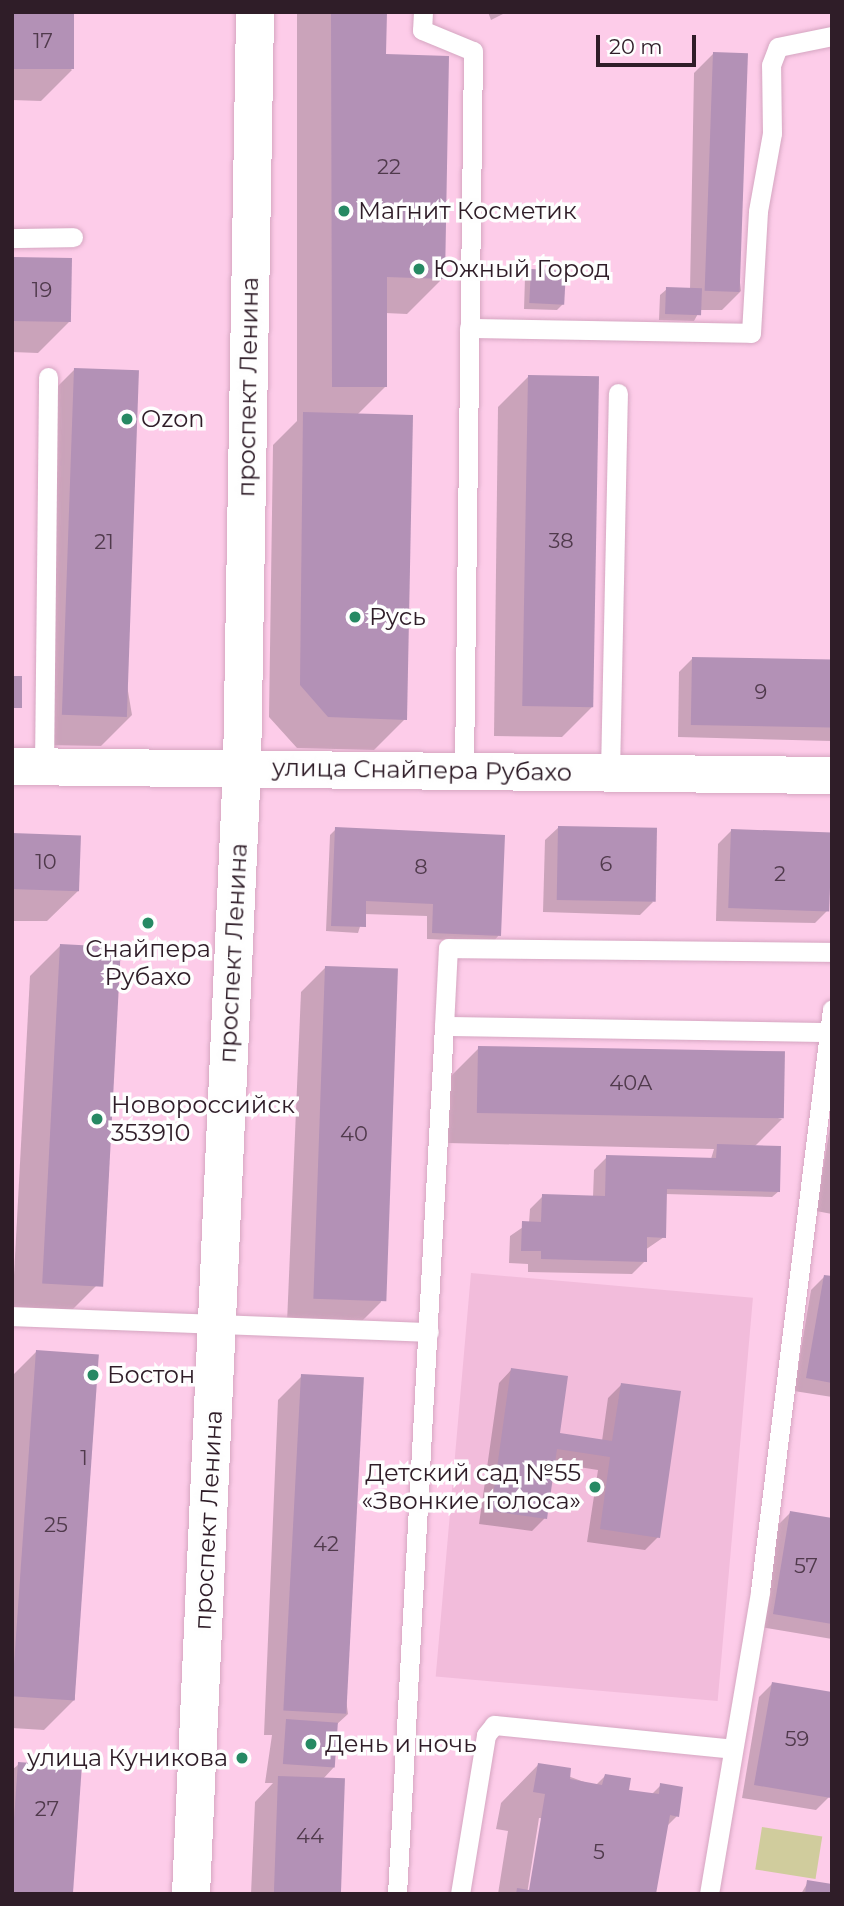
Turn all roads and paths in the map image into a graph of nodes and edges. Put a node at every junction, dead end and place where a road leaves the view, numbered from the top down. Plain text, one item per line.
1 (255, 12) edge
2 (423, 12) edge
3 (832, 36) edge
4 (73, 237) dead end
5 (12, 238) edge
6 (469, 328) junction
7 (48, 377) dead end
8 (618, 393) dead end
9 (28, 766) edge
10 (242, 768) junction
11 (464, 771) junction
12 (610, 772) junction
13 (832, 775) edge
14 (832, 952) edge
15 (832, 1009) edge
16 (444, 1026) junction
17 (828, 1032) junction
18 (12, 1316) edge
19 (217, 1322) junction
20 (429, 1332) junction
21 (733, 1749) junction
22 (191, 1894) edge
23 (397, 1894) edge
24 (460, 1894) edge
25 (709, 1894) edge

1 - 10 street, проспект Ленина
2 - 6 lane
3 - 6 lane
4 - 5 lane
6 - 11 lane
7 - 9 lane
8 - 12 lane
9 - 10 street, улица Снайпера Рубахо
10 - 11 street, улица Снайпера Рубахо
10 - 19 street, проспект Ленина
11 - 12 street, улица Снайпера Рубахо
12 - 13 street, улица Снайпера Рубахо
14 - 16 lane
15 - 17 lane
16 - 17 lane
16 - 20 lane
17 - 21 lane
18 - 19 lane
19 - 20 lane
19 - 22 street, проспект Ленина
20 - 23 lane
21 - 24 lane
21 - 25 lane

